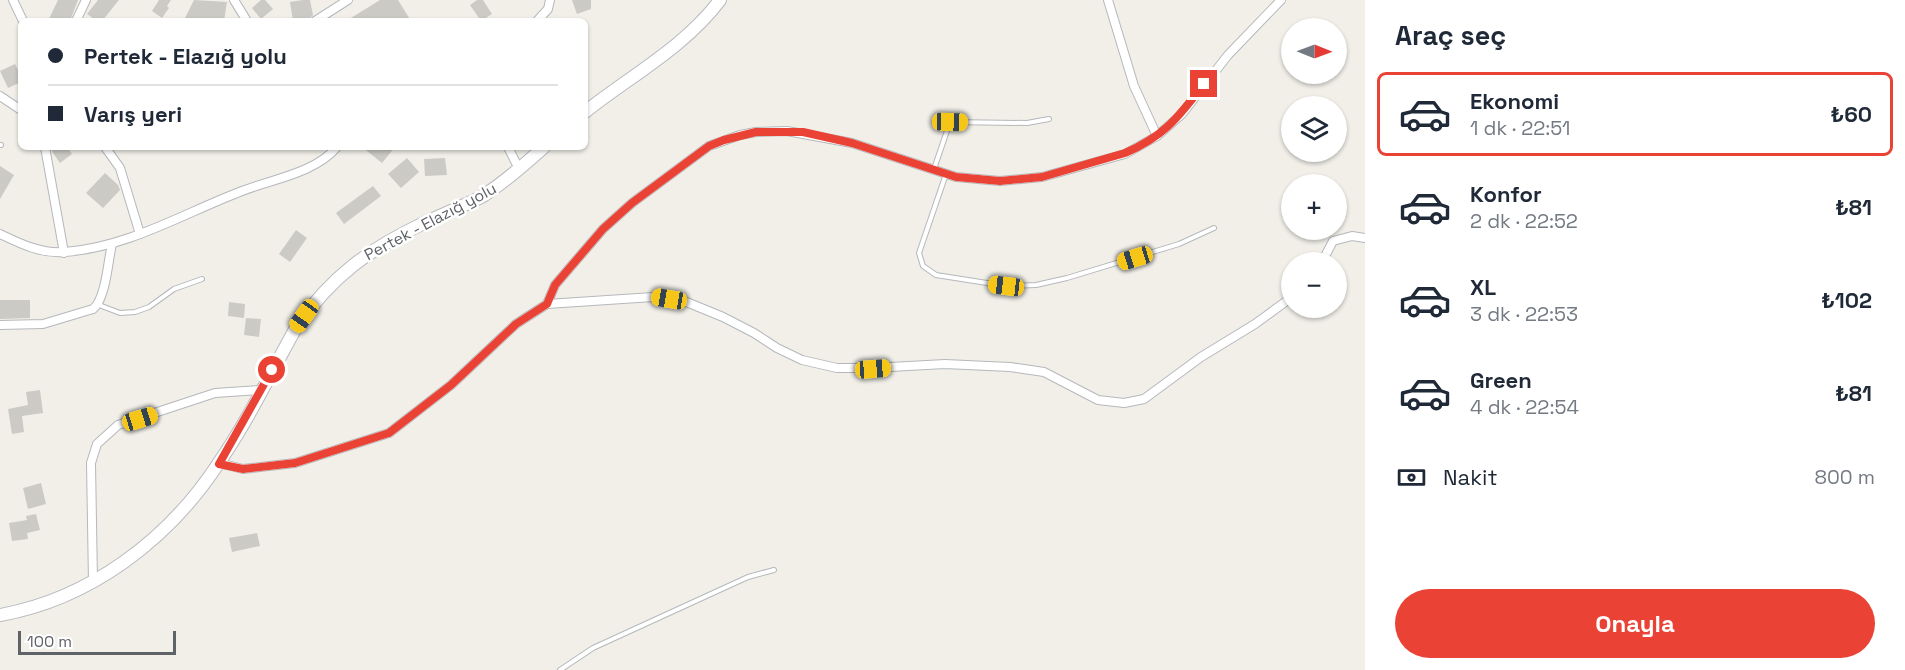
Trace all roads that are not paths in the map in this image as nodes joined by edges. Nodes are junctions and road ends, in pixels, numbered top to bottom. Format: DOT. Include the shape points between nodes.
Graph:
graph roads {
  1 [pos="13,0"];
  2 [pos="86,0"];
  3 [pos="234,0"];
  4 [pos="348,0"];
  5 [pos="550,0"];
  6 [pos="720,0"];
  7 [pos="1108,0"];
  8 [pos="1281,0"];
  9 [pos="22,18"];
  10 [pos="77,18"];
  11 [pos="245,18"];
  12 [pos="320,18"];
  13 [pos="540,18"];
  14 [pos="0,96"];
  15 [pos="18,108"];
  16 [pos="588,110"];
  17 [pos="1049,119"];
  18 [pos="1157,136"];
  19 [pos="46,150"];
  20 [pos="107,150"];
  21 [pos="333,150"];
  22 [pos="510,150"];
  23 [pos="541,150"];
  24 [pos="519,169"];
  25 [pos="934,169"];
  26 [pos="946,174"];
  27 [pos="1214,228"];
  28 [pos="0,234"];
  29 [pos="140,234"];
  30 [pos="1365,238"];
  31 [pos="111,244"];
  32 [pos="1327,252"];
  33 [pos="64,253"];
  34 [pos="202,279"];
  35 [pos="547,304"];
  36 [pos="98,305"];
  37 [pos="1281,305"];
  38 [pos="0,325"];
  39 [pos="261,390"];
  40 [pos="219,464"];
  41 [pos="774,570"];
  42 [pos="93,582"];
  43 [pos="0,615"];
  44 [pos="560,670"];
  1 -- 9 [label="street"];
  2 -- 10 [label="street"];
  3 -- 11 [label="street"];
  4 -- 12 [label="street"];
  5 -- 13 [label="street"];
  6 -- 16 [label="main road" via="693,31"];
  7 -- 18 [label="street" via="1134,86"];
  8 -- 18 [label="street" via="1228,55 1182,114"];
  14 -- 15 [label="street"];
  17 -- 25 [label="lane" via="1027,123 950,122"];
  18 -- 26 [label="street" via="1125,153 1042,177 985,180"];
  19 -- 33 [label="street"];
  20 -- 29 [label="street" via="120,168"];
  21 -- 29 [label="street" via="298,172"];
  22 -- 24 [label="street"];
  23 -- 24 [label="main road, Pertek - Elazığ yolu"];
  24 -- 39 [label="main road, Pertek - Elazığ yolu" via="482,196 395,237 350,266 311,306"];
  25 -- 26 [label="street"];
  25 -- 35 [label="street" via="803,132 764,131 724,140 709,146 603,229 555,285"];
  26 -- 27 [label="lane" via="919,253 923,266 936,274 1006,286 1036,285 1179,244"];
  28 -- 33 [label="street" via="33,249"];
  29 -- 31 [label="street"];
  30 -- 32 [label="street" via="1352,236 1333,241"];
  31 -- 33 [label="street"];
  31 -- 36 [label="street"];
  34 -- 36 [label="lane" via="174,289 135,312 120,313"];
  35 -- 37 [label="street" via="653,297 684,302 723,317 802,360 837,368 945,364 1010,367 1044,372 1098,400 1124,403 1144,399"];
  35 -- 40 [label="street" via="516,324 451,385 389,433 295,463 243,469"];
  36 -- 38 [label="street" via="43,324"];
  39 -- 40 [label="main road, Pertek - Elazığ yolu"];
  39 -- 42 [label="street" via="215,393 118,425 97,444 91,463"];
  40 -- 42 [label="main road, Pertek - Elazığ yolu" via="191,501 159,533"];
  41 -- 44 [label="lane" via="748,577 608,641"];
  42 -- 43 [label="main road, Pertek - Elazığ yolu" via="59,600"];
}
